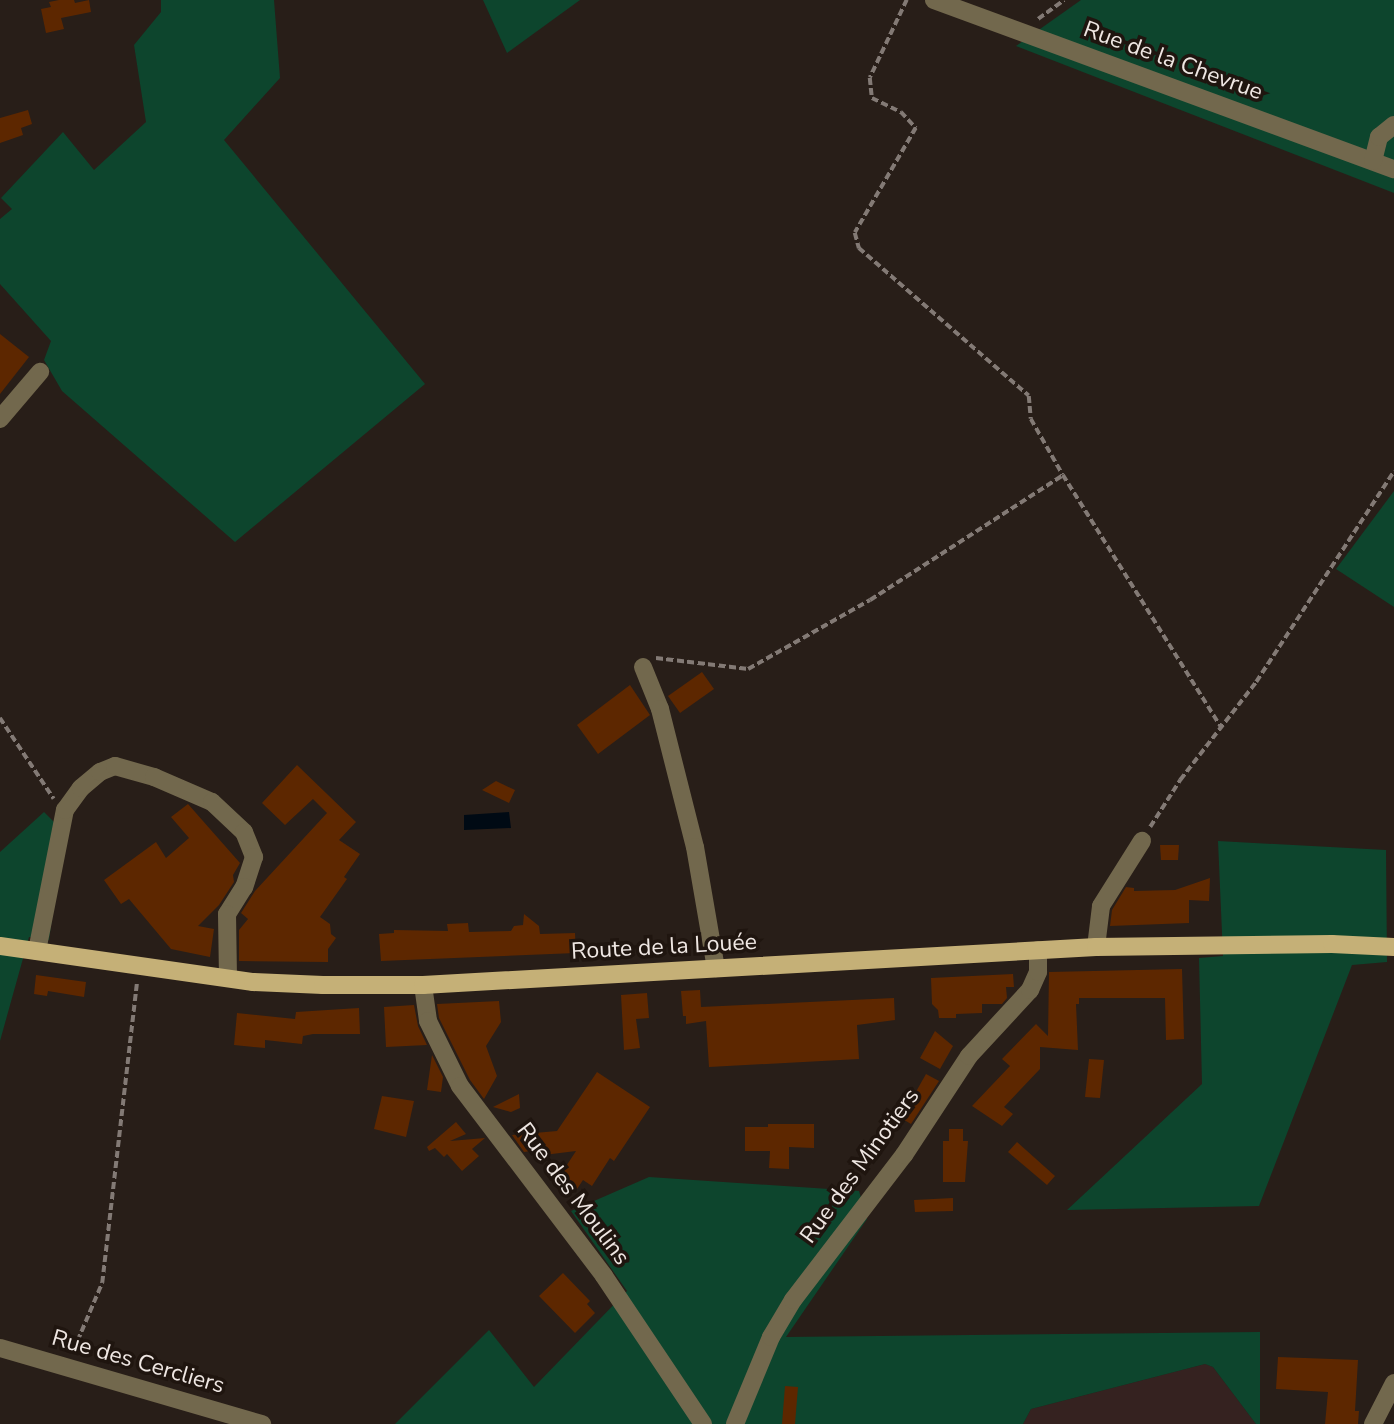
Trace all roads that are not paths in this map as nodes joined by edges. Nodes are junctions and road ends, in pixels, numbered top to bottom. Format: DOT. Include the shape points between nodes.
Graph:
graph roads {
  1 [pos="934,0"];
  2 [pos="1394,125"];
  3 [pos="1373,161"];
  4 [pos="1394,169"];
  5 [pos="40,372"];
  6 [pos="0,419"];
  7 [pos="643,667"];
  8 [pos="1142,841"];
  9 [pos="1394,940"];
  10 [pos="1332,944"];
  11 [pos="0,946"];
  12 [pos="1097,947"];
  13 [pos="1394,947"];
  14 [pos="1038,950"];
  15 [pos="37,951"];
  16 [pos="716,968"];
  17 [pos="228,978"];
  18 [pos="423,985"];
  19 [pos="0,1348"];
  20 [pos="1394,1383"];
  21 [pos="262,1424"];
  22 [pos="703,1424"];
  23 [pos="735,1424"];
  24 [pos="1373,1424"];
  1 -- 3 [label="street, Rue de la Chevrue"];
  2 -- 3 [label="street" via="1379,136"];
  3 -- 4 [label="street, Rue de la Chevrue"];
  5 -- 6 [label="street"];
  7 -- 16 [label="street" via="660,709 692,834"];
  8 -- 12 [label="street" via="1101,906"];
  9 -- 10 [label="main road, Route de la Louée"];
  10 -- 12 [label="main road, Route de la Louée"];
  10 -- 13 [label="main road, Route de la Louée"];
  11 -- 15 [label="main road, Route de la Louée"];
  12 -- 14 [label="main road, Route de la Louée"];
  14 -- 16 [label="main road, Route de la Louée"];
  14 -- 23 [label="street, Rue des Minotiers" via="1038,972 1030,990 969,1056 904,1155 793,1300 771,1337"];
  15 -- 17 [label="main road, Route de la Louée"];
  15 -- 17 [label="street" via="65,810 81,788 115,766 212,802 244,832 254,857 244,887 227,914"];
  16 -- 18 [label="main road, Route de la Louée"];
  17 -- 18 [label="main road, Route de la Louée" via="323,985"];
  18 -- 22 [label="street, Rue des Moulins" via="428,1021 460,1086 604,1276"];
  19 -- 21 [label="street, Rue des Cercliers"];
  20 -- 24 [label="street"];
}
